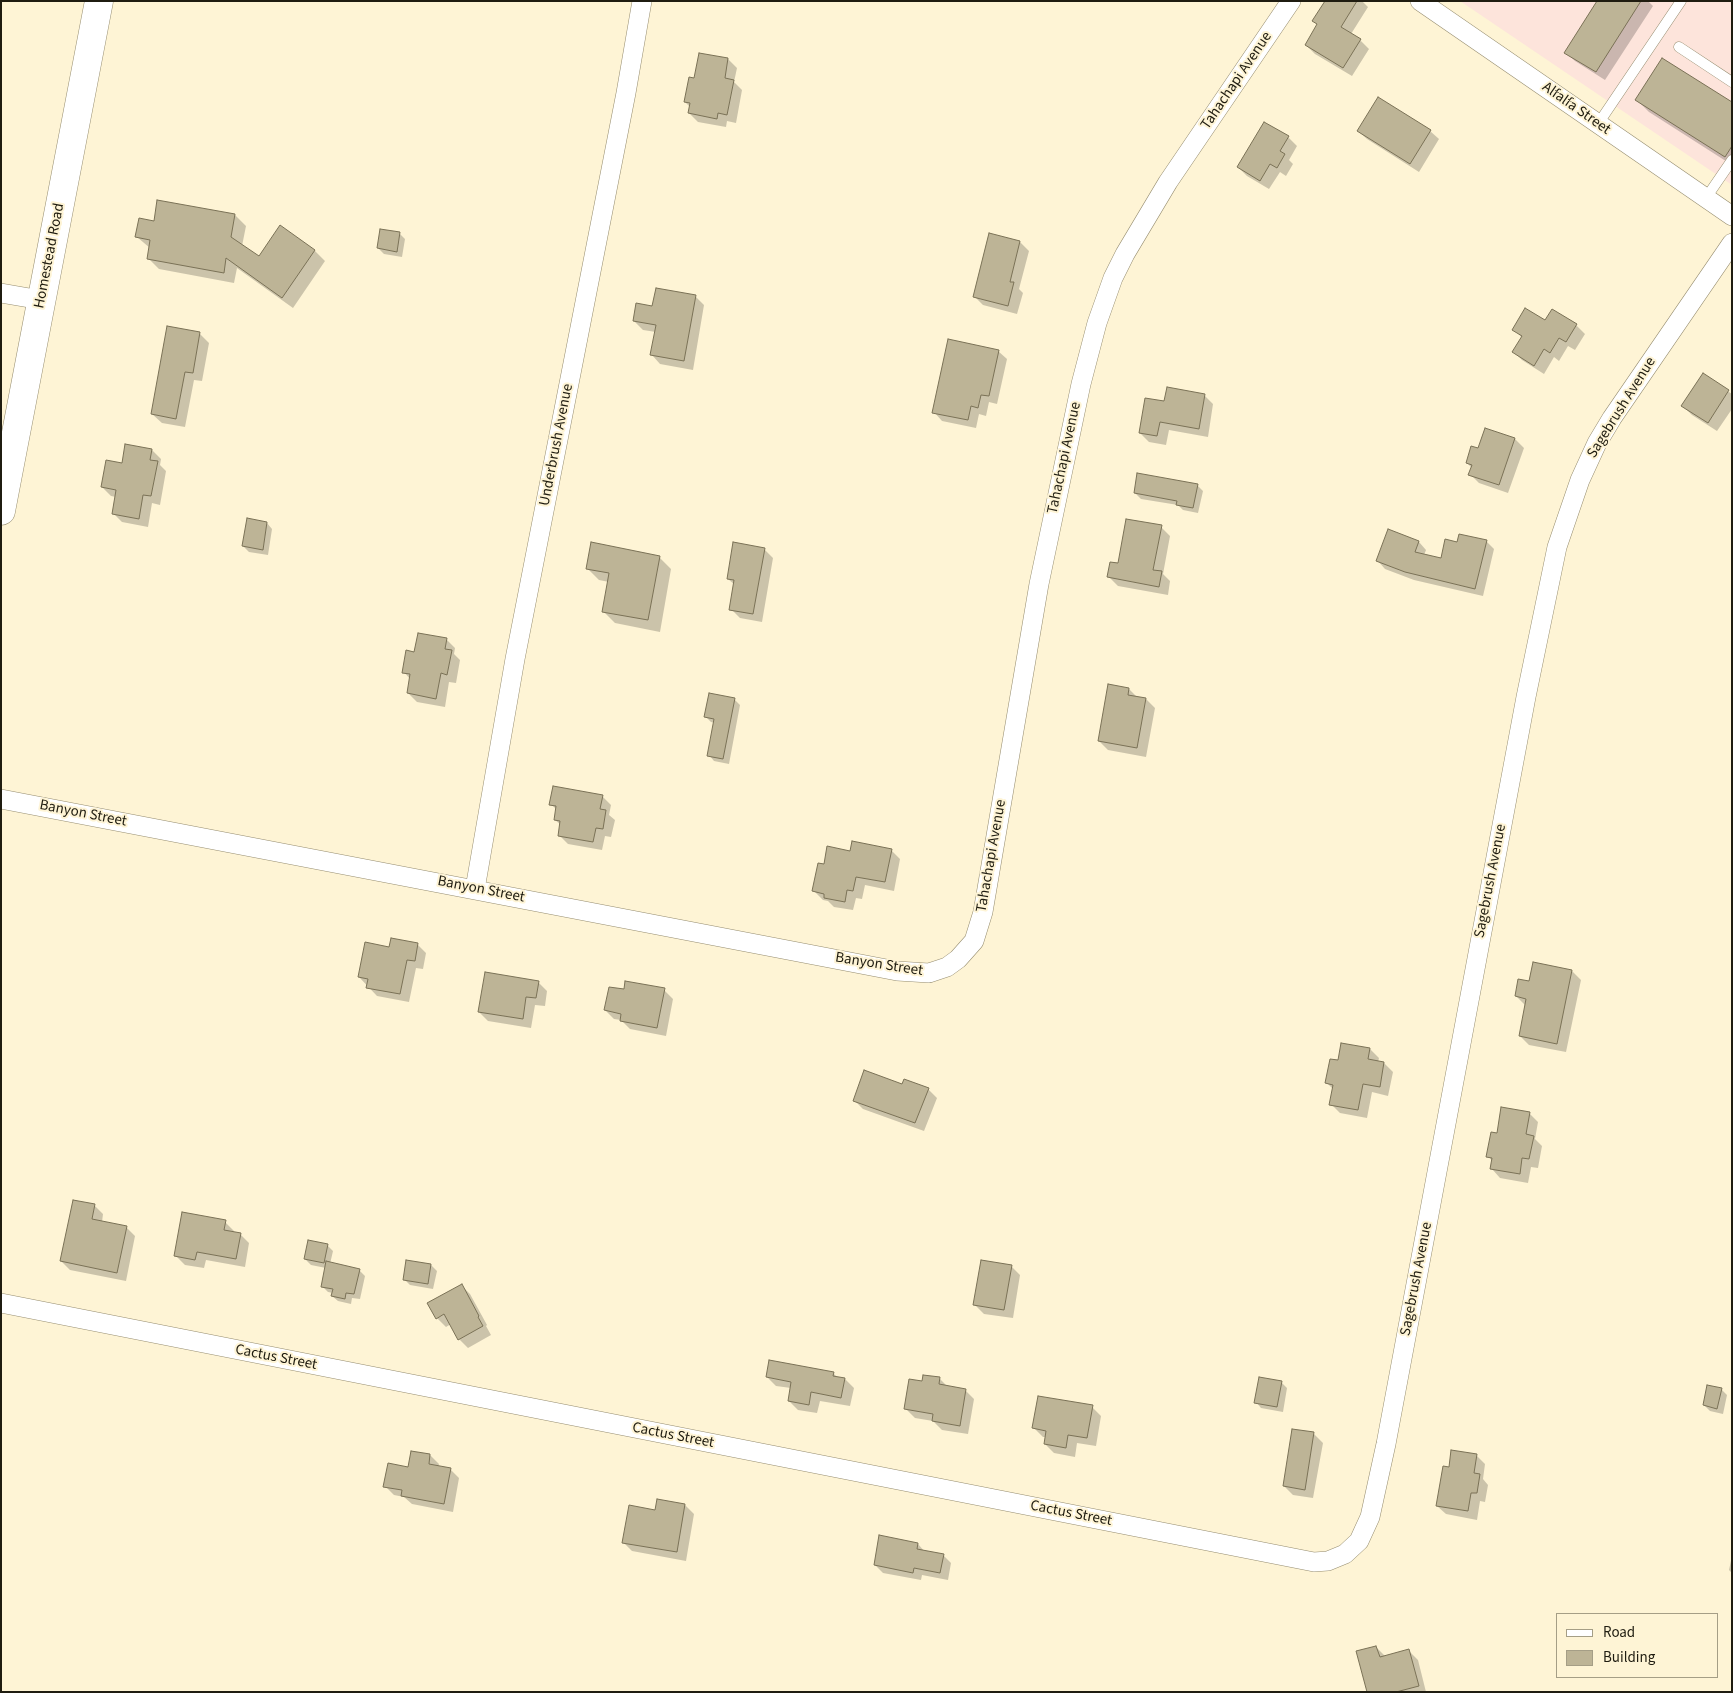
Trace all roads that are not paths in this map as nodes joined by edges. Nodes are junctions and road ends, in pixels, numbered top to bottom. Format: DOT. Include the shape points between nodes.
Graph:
graph roads {
  1 [pos="99,1"];
  2 [pos="642,1"];
  3 [pos="1292,1"];
  4 [pos="1420,1"];
  5 [pos="1681,1"];
  6 [pos="1679,47"];
  7 [pos="1732,82"];
  8 [pos="1598,124"];
  9 [pos="1732,160"];
  10 [pos="1706,198"];
  11 [pos="1732,216"];
  12 [pos="1732,243"];
  13 [pos="1,292"];
  14 [pos="41,300"];
  15 [pos="1,511"];
  16 [pos="1,799"];
  17 [pos="475,889"];
  18 [pos="958,960"];
  19 [pos="1,1304"];
  20 [pos="1345,1554"];
  1 -- 14 [label="main road, Homestead Road"];
  2 -- 17 [label="street, Underbrush Avenue" via="514,659"];
  3 -- 18 [label="street, Tahachapi Avenue" via="1168,182 1125,254 1097,323 1081,384 1040,584 983,912 974,941"];
  4 -- 8 [label="street, Alfalfa Street"];
  5 -- 8 [label="lane"];
  6 -- 7 [label="lane"];
  8 -- 10 [label="street, Alfalfa Street"];
  9 -- 10 [label="lane"];
  10 -- 11 [label="street, Alfalfa Street"];
  12 -- 20 [label="street, Sagebrush Avenue" via="1597,443 1580,480 1557,548 1382,1462 1370,1518 1358,1541"];
  13 -- 14 [label="street"];
  14 -- 15 [label="main road, Homestead Road"];
  16 -- 17 [label="street, Banyon Street"];
  17 -- 18 [label="street, Banyon Street" via="897,970 929,973"];
  19 -- 20 [label="street, Cactus Street" via="1314,1562 1328,1561"];
}
